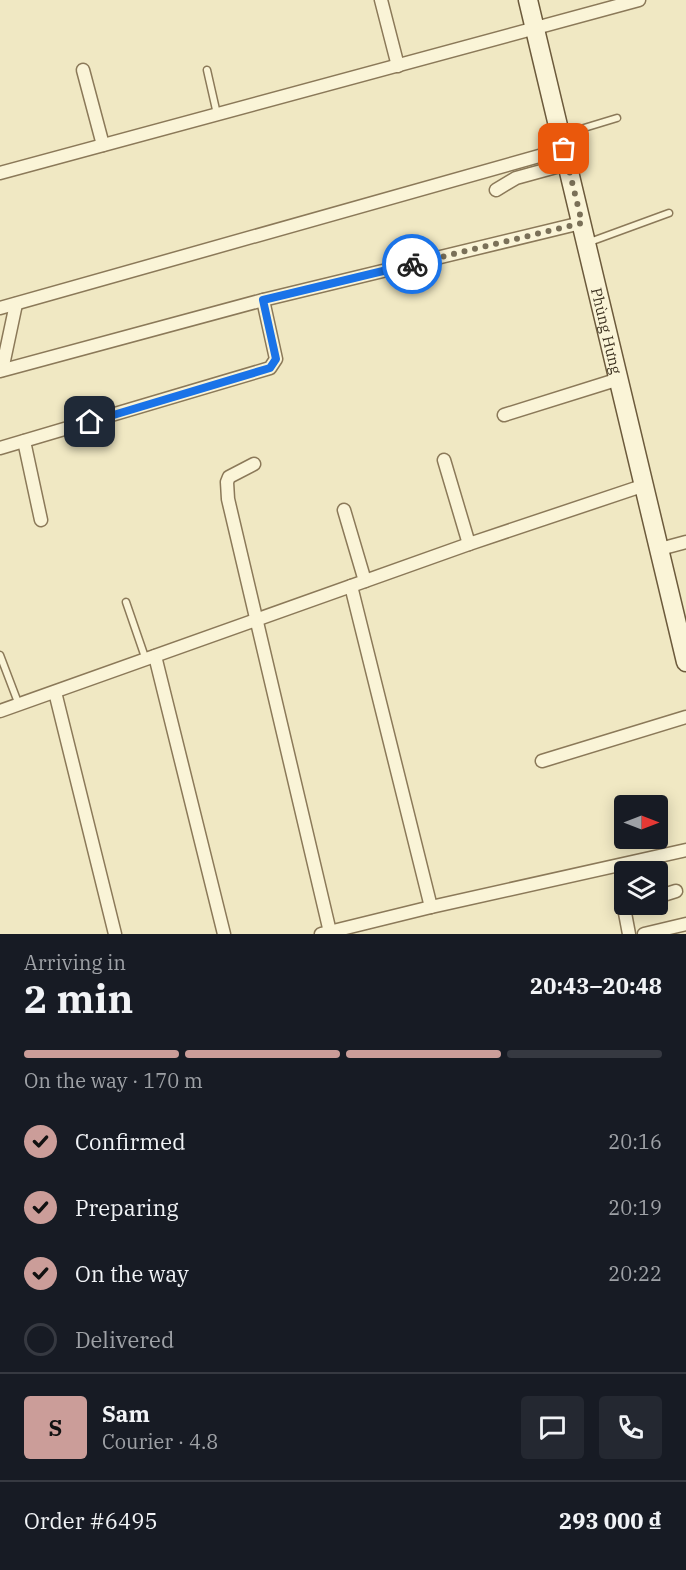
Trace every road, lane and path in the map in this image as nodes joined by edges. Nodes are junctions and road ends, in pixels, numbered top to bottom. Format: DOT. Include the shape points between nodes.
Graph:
graph roads {
  1 [pos="381,0"];
  2 [pos="528,0"];
  3 [pos="639,0"];
  4 [pos="535,29"];
  5 [pos="398,66"];
  6 [pos="83,70"];
  7 [pos="207,70"];
  8 [pos="217,114"];
  9 [pos="617,118"];
  10 [pos="103,145"];
  11 [pos="564,149"];
  12 [pos="0,172"];
  13 [pos="496,190"];
  14 [pos="669,213"];
  15 [pos="582,223"];
  16 [pos="586,243"];
  17 [pos="263,300"];
  18 [pos="16,304"];
  19 [pos="0,308"];
  20 [pos="1,370"];
  21 [pos="619,379"];
  22 [pos="504,415"];
  23 [pos="24,441"];
  24 [pos="0,448"];
  25 [pos="444,460"];
  26 [pos="254,464"];
  27 [pos="645,486"];
  28 [pos="345,510"];
  29 [pos="41,520"];
  30 [pos="686,542"];
  31 [pos="469,544"];
  32 [pos="660,549"];
  33 [pos="365,581"];
  34 [pos="351,586"];
  35 [pos="126,602"];
  36 [pos="256,620"];
  37 [pos="683,633"];
  38 [pos="0,655"];
  39 [pos="151,658"];
  40 [pos="686,662"];
  41 [pos="55,692"];
  42 [pos="19,705"];
  43 [pos="0,711"];
  44 [pos="686,717"];
  45 [pos="542,761"];
  46 [pos="686,850"];
  47 [pos="676,891"];
  48 [pos="668,894"];
  49 [pos="431,907"];
  50 [pos="625,915"];
  51 [pos="686,924"];
  52 [pos="325,933"];
  53 [pos="115,934"];
  54 [pos="224,934"];
  55 [pos="630,934"];
  56 [pos="644,934"];
  1 -- 5 [label="street"];
  2 -- 4 [label="main road, Phùng Hưng"];
  3 -- 4 [label="street"];
  4 -- 5 [label="street"];
  4 -- 11 [label="main road, Phùng Hưng"];
  5 -- 8 [label="street"];
  6 -- 10 [label="street"];
  7 -- 8 [label="lane"];
  8 -- 10 [label="street"];
  9 -- 11 [label="lane"];
  10 -- 12 [label="street"];
  11 -- 13 [label="street"];
  11 -- 15 [label="main road, Phùng Hưng"];
  11 -- 18 [label="street"];
  14 -- 16 [label="lane"];
  15 -- 16 [label="main road, Phùng Hưng"];
  15 -- 17 [label="street"];
  16 -- 21 [label="main road, Phùng Hưng"];
  17 -- 20 [label="street"];
  17 -- 23 [label="street" via="276,359 270,368"];
  18 -- 19 [label="street"];
  18 -- 20 [label="street"];
  21 -- 22 [label="street"];
  21 -- 27 [label="main road, Phùng Hưng"];
  23 -- 24 [label="street"];
  23 -- 29 [label="street"];
  25 -- 31 [label="street"];
  26 -- 36 [label="street" via="230,476 227,482"];
  27 -- 31 [label="street"];
  27 -- 32 [label="main road, Phùng Hưng"];
  28 -- 33 [label="street"];
  30 -- 32 [label="street"];
  31 -- 33 [label="street"];
  32 -- 37 [label="main road, Phùng Hưng"];
  33 -- 34 [label="street"];
  34 -- 36 [label="street"];
  34 -- 49 [label="street"];
  35 -- 39 [label="lane"];
  36 -- 39 [label="street"];
  36 -- 52 [label="street"];
  37 -- 40 [label="main road, Phùng Hưng"];
  38 -- 42 [label="lane"];
  39 -- 41 [label="street"];
  39 -- 54 [label="street"];
  41 -- 42 [label="street"];
  41 -- 53 [label="street"];
  42 -- 43 [label="street"];
  44 -- 45 [label="street"];
  46 -- 49 [label="street"];
  47 -- 48 [label="street"];
  49 -- 52 [label="street"];
  50 -- 55 [label="street"];
  51 -- 56 [label="street"];
}
